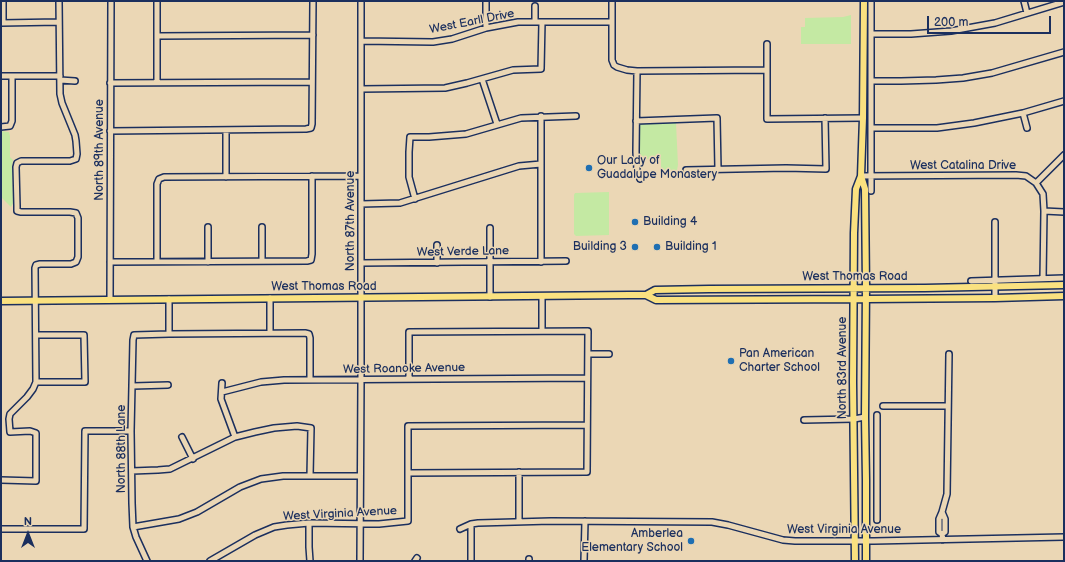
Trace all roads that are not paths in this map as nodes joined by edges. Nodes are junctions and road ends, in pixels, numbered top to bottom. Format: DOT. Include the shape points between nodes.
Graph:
graph roads {
  1 [pos="3,1"];
  2 [pos="59,1"];
  3 [pos="110,1"];
  4 [pos="157,1"];
  5 [pos="313,1"];
  6 [pos="361,1"];
  7 [pos="486,1"];
  8 [pos="612,1"];
  9 [pos="864,1"];
  10 [pos="872,1"];
  11 [pos="1024,1"];
  12 [pos="1064,2"];
  13 [pos="535,6"];
  14 [pos="1027,13"];
  15 [pos="59,22"];
  16 [pos="535,22"];
  17 [pos="542,22"];
  18 [pos="611,22"];
  19 [pos="2,23"];
  20 [pos="486,28"];
  21 [pos="872,34"];
  22 [pos="313,35"];
  23 [pos="158,36"];
  24 [pos="361,41"];
  25 [pos="767,44"];
  26 [pos="1064,52"];
  27 [pos="637,70"];
  28 [pos="767,70"];
  29 [pos="1,76"];
  30 [pos="12,76"];
  31 [pos="60,78"];
  32 [pos="482,78"];
  33 [pos="75,81"];
  34 [pos="872,81"];
  35 [pos="110,82"];
  36 [pos="157,82"];
  37 [pos="312,82"];
  38 [pos="361,89"];
  39 [pos="1064,101"];
  40 [pos="1023,113"];
  41 [pos="541,116"];
  42 [pos="576,116"];
  43 [pos="825,118"];
  44 [pos="863,118"];
  45 [pos="636,121"];
  46 [pos="497,124"];
  47 [pos="1,127"];
  48 [pos="872,128"];
  49 [pos="1027,128"];
  50 [pos="226,130"];
  51 [pos="110,131"];
  52 [pos="1064,155"];
  53 [pos="541,164"];
  54 [pos="718,169"];
  55 [pos="686,170"];
  56 [pos="312,176"];
  57 [pos="361,176"];
  58 [pos="861,176"];
  59 [pos="872,176"];
  60 [pos="226,177"];
  61 [pos="640,179"];
  62 [pos="1036,183"];
  63 [pos="872,192"];
  64 [pos="415,199"];
  65 [pos="361,204"];
  66 [pos="1044,211"];
  67 [pos="1064,212"];
  68 [pos="995,222"];
  69 [pos="208,227"];
  70 [pos="262,227"];
  71 [pos="490,228"];
  72 [pos="437,245"];
  73 [pos="262,261"];
  74 [pos="110,262"];
  75 [pos="157,262"];
  76 [pos="208,262"];
  77 [pos="490,262"];
  78 [pos="541,262"];
  79 [pos="566,262"];
  80 [pos="361,263"];
  81 [pos="437,263"];
  82 [pos="1064,278"];
  83 [pos="1043,279"];
  84 [pos="971,281"];
  85 [pos="995,283"];
  86 [pos="1064,285"];
  87 [pos="854,288"];
  88 [pos="866,288"];
  89 [pos="746,289"];
  90 [pos="646,295"];
  91 [pos="542,296"];
  92 [pos="1064,296"];
  93 [pos="490,297"];
  94 [pos="270,298"];
  95 [pos="361,298"];
  96 [pos="995,298"];
  97 [pos="110,299"];
  98 [pos="169,299"];
  99 [pos="746,299"];
  100 [pos="854,299"];
  101 [pos="866,299"];
  102 [pos="1,300"];
  103 [pos="35,300"];
  104 [pos="542,331"];
  105 [pos="270,333"];
  106 [pos="169,334"];
  107 [pos="36,335"];
  108 [pos="588,354"];
  109 [pos="609,354"];
  110 [pos="949,354"];
  111 [pos="587,378"];
  112 [pos="310,379"];
  113 [pos="409,379"];
  114 [pos="361,380"];
  115 [pos="36,382"];
  116 [pos="222,383"];
  117 [pos="168,385"];
  118 [pos="133,386"];
  119 [pos="222,392"];
  120 [pos="883,406"];
  121 [pos="948,406"];
  122 [pos="877,415"];
  123 [pos="865,417"];
  124 [pos="854,419"];
  125 [pos="804,420"];
  126 [pos="587,425"];
  127 [pos="131,431"];
  128 [pos="182,437"];
  129 [pos="235,437"];
  130 [pos="193,459"];
  131 [pos="132,471"];
  132 [pos="519,472"];
  133 [pos="408,473"];
  134 [pos="310,476"];
  135 [pos="360,476"];
  136 [pos="1,480"];
  137 [pos="877,520"];
  138 [pos="519,522"];
  139 [pos="585,522"];
  140 [pos="309,523"];
  141 [pos="360,524"];
  142 [pos="471,524"];
  143 [pos="133,527"];
  144 [pos="1,529"];
  145 [pos="460,529"];
  146 [pos="942,537"];
  147 [pos="1064,537"];
  148 [pos="855,542"];
  149 [pos="866,542"];
  150 [pos="147,561"];
  151 [pos="210,561"];
  152 [pos="310,561"];
  153 [pos="360,561"];
  154 [pos="471,561"];
  155 [pos="584,561"];
  156 [pos="855,561"];
  157 [pos="866,561"];
  1 -- 19 [label="street"];
  2 -- 15 [label="street"];
  3 -- 35 [label="street, North 89th Avenue"];
  4 -- 23 [label="street"];
  5 -- 22 [label="street"];
  6 -- 24 [label="street, North 87th Avenue"];
  7 -- 20 [label="street"];
  8 -- 18 [label="street"];
  9 -- 44 [label="main road, North 83rd Avenue"];
  10 -- 21 [label="street"];
  11 -- 14 [label="street"];
  12 -- 14 [label="street"];
  13 -- 16 [label="street"];
  14 -- 21 [label="street" via="995,23 951,31"];
  15 -- 19 [label="street"];
  15 -- 31 [label="street"];
  16 -- 17 [label="street, West Earll Drive"];
  16 -- 20 [label="street, West Earll Drive"];
  17 -- 18 [label="street, West Earll Drive"];
  17 -- 32 [label="street" via="541,69 513,70"];
  18 -- 27 [label="street" via="614,65 627,70"];
  20 -- 24 [label="street, West Earll Drive" via="433,42"];
  21 -- 34 [label="street"];
  22 -- 23 [label="street"];
  22 -- 37 [label="street"];
  23 -- 36 [label="street"];
  24 -- 38 [label="street, North 87th Avenue"];
  25 -- 28 [label="street"];
  26 -- 34 [label="street" via="992,73 963,78"];
  27 -- 28 [label="street"];
  27 -- 45 [label="street"];
  28 -- 43 [label="street" via="767,119"];
  29 -- 30 [label="street"];
  30 -- 31 [label="street"];
  30 -- 47 [label="street" via="12,121 10,126"];
  31 -- 33 [label="street"];
  31 -- 103 [label="street" via="60,99 73,129 76,160 17,163 18,211 76,213 78,257 76,262 71,264 36,265"];
  32 -- 38 [label="street" via="444,88"];
  32 -- 46 [label="street"];
  34 -- 48 [label="street"];
  35 -- 36 [label="street"];
  35 -- 51 [label="street, North 89th Avenue"];
  36 -- 37 [label="street"];
  37 -- 50 [label="street" via="311,128"];
  38 -- 57 [label="street, North 87th Avenue"];
  39 -- 40 [label="street"];
  40 -- 48 [label="street" via="974,124 937,128"];
  40 -- 49 [label="street"];
  41 -- 42 [label="street"];
  41 -- 46 [label="street"];
  41 -- 53 [label="street"];
  43 -- 44 [label="street"];
  43 -- 54 [label="street" via="826,169"];
  44 -- 58 [label="main road, North 83rd Avenue"];
  45 -- 54 [label="street" via="717,118"];
  45 -- 61 [label="street" via="637,170"];
  46 -- 64 [label="street" via="466,134 410,137 409,178"];
  48 -- 59 [label="street"];
  50 -- 51 [label="street"];
  50 -- 60 [label="street"];
  51 -- 74 [label="street, North 89th Avenue"];
  52 -- 62 [label="street"];
  53 -- 64 [label="street" via="519,166"];
  53 -- 78 [label="street"];
  54 -- 55 [label="street"];
  56 -- 57 [label="street"];
  56 -- 60 [label="street"];
  56 -- 73 [label="street" via="311,260"];
  57 -- 65 [label="street, North 87th Avenue"];
  58 -- 59 [label="street, West Catalina Drive"];
  58 -- 87 [label="main road, North 83rd Avenue" via="856,189"];
  58 -- 88 [label="main road, North 83rd Avenue" via="865,189"];
  59 -- 62 [label="street, West Catalina Drive" via="1016,175 1026,176"];
  59 -- 63 [label="street"];
  60 -- 75 [label="street" via="159,179"];
  62 -- 66 [label="street" via="1043,194"];
  64 -- 65 [label="street" via="394,204"];
  65 -- 80 [label="street, North 87th Avenue"];
  66 -- 67 [label="street"];
  66 -- 83 [label="street"];
  68 -- 85 [label="street"];
  69 -- 76 [label="street"];
  70 -- 73 [label="street"];
  71 -- 77 [label="street"];
  72 -- 81 [label="street"];
  73 -- 76 [label="street"];
  74 -- 75 [label="street"];
  74 -- 97 [label="street, North 89th Avenue"];
  75 -- 76 [label="street"];
  77 -- 78 [label="street, West Verde Lane"];
  77 -- 81 [label="street, West Verde Lane"];
  77 -- 93 [label="street"];
  78 -- 79 [label="street, West Verde Lane"];
  80 -- 81 [label="street, West Verde Lane"];
  80 -- 95 [label="street, North 87th Avenue"];
  82 -- 83 [label="street, West Thomas Road"];
  83 -- 85 [label="street, West Thomas Road"];
  84 -- 85 [label="street, West Thomas Road"];
  85 -- 86 [label="main road, West Thomas Road"];
  85 -- 88 [label="main road, West Thomas Road"];
  85 -- 96 [label="street"];
  87 -- 88 [label="main road, West Thomas Road"];
  87 -- 89 [label="main road, West Thomas Road"];
  87 -- 100 [label="main road, North 83rd Avenue"];
  88 -- 101 [label="main road, North 83rd Avenue"];
  89 -- 90 [label="main road, West Thomas Road" via="655,290"];
  89 -- 99 [label="main road"];
  90 -- 91 [label="main road, West Thomas Road"];
  90 -- 99 [label="main road, West Thomas Road" via="656,300"];
  91 -- 93 [label="main road, West Thomas Road"];
  91 -- 104 [label="street"];
  92 -- 96 [label="main road, West Thomas Road"];
  93 -- 95 [label="main road, West Thomas Road"];
  94 -- 95 [label="main road, West Thomas Road"];
  94 -- 98 [label="main road, West Thomas Road"];
  94 -- 105 [label="street"];
  95 -- 114 [label="street, North 87th Avenue"];
  96 -- 101 [label="main road, West Thomas Road"];
  97 -- 98 [label="main road, West Thomas Road"];
  97 -- 103 [label="main road, West Thomas Road"];
  98 -- 106 [label="street"];
  99 -- 100 [label="main road, West Thomas Road"];
  100 -- 101 [label="main road, West Thomas Road"];
  100 -- 124 [label="main road, North 83rd Avenue"];
  101 -- 123 [label="main road, North 83rd Avenue"];
  102 -- 103 [label="main road, West Thomas Road"];
  103 -- 107 [label="street"];
  104 -- 108 [label="street" via="588,331"];
  104 -- 113 [label="street" via="409,332"];
  105 -- 106 [label="street"];
  105 -- 112 [label="street" via="309,334"];
  106 -- 118 [label="street, North 88th Lane" via="134,335"];
  107 -- 115 [label="street"];
  107 -- 115 [label="street" via="84,335 85,382"];
  108 -- 109 [label="street"];
  108 -- 111 [label="street"];
  110 -- 121 [label="street"];
  111 -- 113 [label="street, West Roanoke Avenue"];
  111 -- 126 [label="street"];
  112 -- 114 [label="street, West Roanoke Avenue"];
  112 -- 119 [label="street, West Roanoke Avenue" via="261,382"];
  113 -- 114 [label="street, West Roanoke Avenue"];
  114 -- 135 [label="street, North 87th Avenue"];
  115 -- 136 [label="street" via="27,397 10,414 9,420 10,432 36,433 36,481"];
  116 -- 119 [label="street"];
  117 -- 118 [label="street"];
  118 -- 127 [label="street, North 88th Lane"];
  119 -- 129 [label="street" via="221,399"];
  120 -- 121 [label="street"];
  121 -- 146 [label="street" via="947,494 942,512 945,519 945,532"];
  122 -- 137 [label="street"];
  123 -- 124 [label="street"];
  123 -- 149 [label="main road, North 83rd Avenue"];
  124 -- 125 [label="street"];
  124 -- 148 [label="main road, North 83rd Avenue"];
  126 -- 132 [label="street" via="588,472"];
  126 -- 133 [label="street" via="408,426"];
  127 -- 131 [label="street, North 88th Lane"];
  127 -- 144 [label="street" via="85,431 84,529"];
  128 -- 130 [label="street"];
  129 -- 130 [label="street"];
  129 -- 134 [label="street" via="274,428 311,428"];
  130 -- 131 [label="street" via="170,469"];
  131 -- 143 [label="street, North 88th Lane"];
  132 -- 133 [label="street"];
  132 -- 138 [label="street"];
  133 -- 141 [label="street, West Virginia Avenue" via="408,520"];
  134 -- 135 [label="street"];
  134 -- 143 [label="street" via="261,479 179,519"];
  135 -- 141 [label="street, North 87th Avenue"];
  138 -- 139 [label="street, West Virginia Avenue"];
  138 -- 142 [label="street, West Virginia Avenue"];
  139 -- 148 [label="street, West Virginia Avenue" via="712,522 783,540"];
  139 -- 155 [label="street"];
  140 -- 141 [label="street, West Virginia Avenue"];
  140 -- 151 [label="street, West Virginia Avenue" via="274,527 263,531"];
  140 -- 152 [label="street"];
  141 -- 153 [label="street, North 87th Avenue"];
  142 -- 145 [label="street, West Virginia Avenue"];
  142 -- 154 [label="street"];
  143 -- 150 [label="street, North 88th Lane"];
  146 -- 147 [label="street, West Virginia Avenue"];
  146 -- 149 [label="street, West Virginia Avenue"];
  148 -- 149 [label="street, West Virginia Avenue"];
  148 -- 156 [label="main road, North 83rd Avenue"];
  149 -- 157 [label="main road, North 83rd Avenue"];
}
